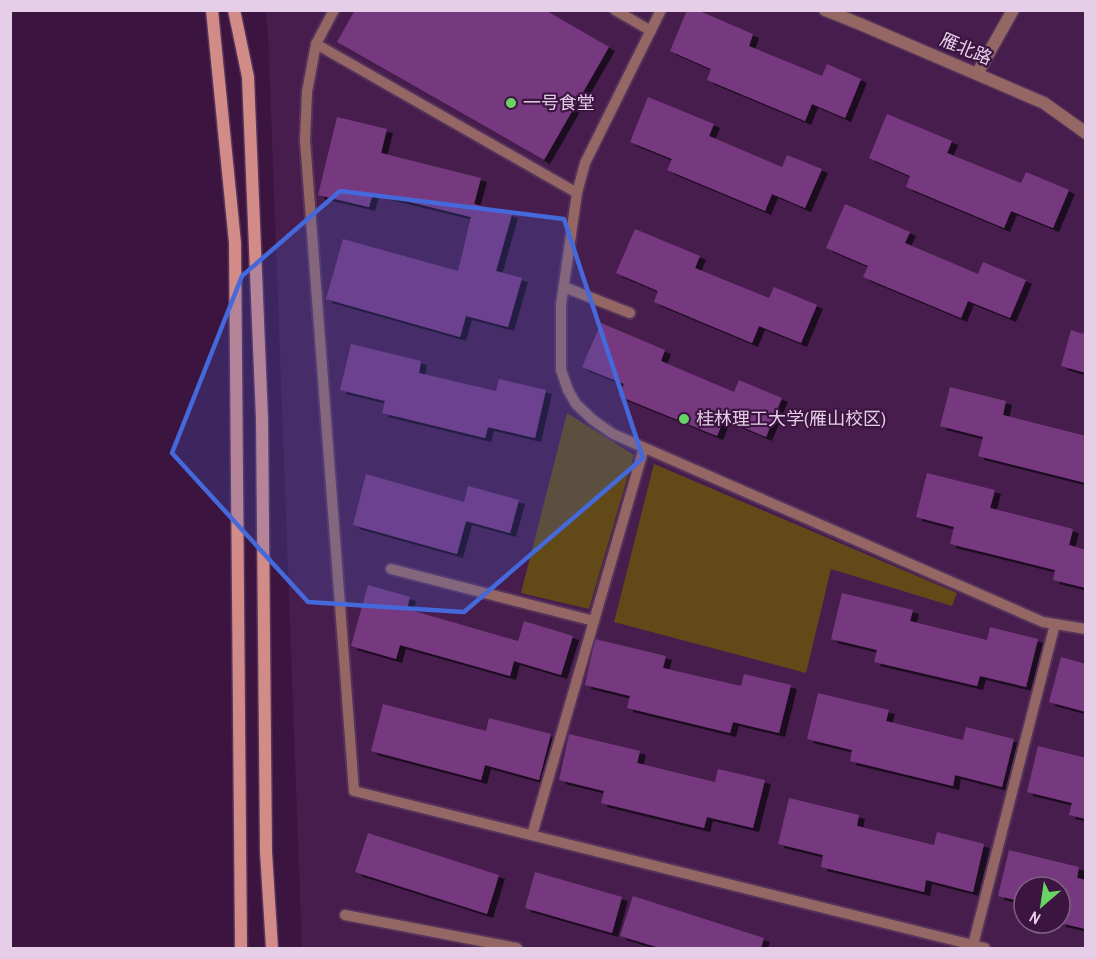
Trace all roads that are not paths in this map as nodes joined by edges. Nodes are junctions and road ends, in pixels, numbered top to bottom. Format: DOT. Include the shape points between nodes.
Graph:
graph roads {
  1 [pos="212,10"];
  2 [pos="234,10"];
  3 [pos="334,10"];
  4 [pos="615,10"];
  5 [pos="661,10"];
  6 [pos="825,10"];
  7 [pos="1013,10"];
  8 [pos="651,31"];
  9 [pos="316,44"];
  10 [pos="977,74"];
  11 [pos="1086,133"];
  12 [pos="577,193"];
  13 [pos="564,287"];
  14 [pos="630,313"];
  15 [pos="644,448"];
  16 [pos="391,569"];
  17 [pos="594,621"];
  18 [pos="1055,624"];
  19 [pos="1086,629"];
  20 [pos="532,835"];
  21 [pos="345,915"];
  22 [pos="973,945"];
  23 [pos="241,948"];
  24 [pos="272,948"];
  25 [pos="517,948"];
  26 [pos="985,948"];
  1 -- 23 [label="main road" via="236,243"];
  2 -- 24 [label="main road" via="248,77 262,419 266,852"];
  3 -- 9 [label="lane"];
  4 -- 8 [label="lane"];
  5 -- 8 [label="lane"];
  6 -- 10 [label="street, 雁北路"];
  7 -- 10 [label="street"];
  8 -- 12 [label="lane" via="585,163"];
  9 -- 12 [label="lane"];
  9 -- 20 [label="lane" via="307,92 305,140 354,791"];
  10 -- 11 [label="street, 雁北路" via="1044,103"];
  12 -- 13 [label="lane"];
  13 -- 14 [label="lane"];
  13 -- 15 [label="lane" via="561,370 568,390 593,420"];
  15 -- 17 [label="lane"];
  15 -- 18 [label="lane"];
  16 -- 17 [label="lane"];
  17 -- 20 [label="lane"];
  18 -- 19 [label="lane"];
  18 -- 22 [label="lane"];
  20 -- 22 [label="lane"];
  21 -- 25 [label="lane"];
  22 -- 26 [label="lane"];
}
